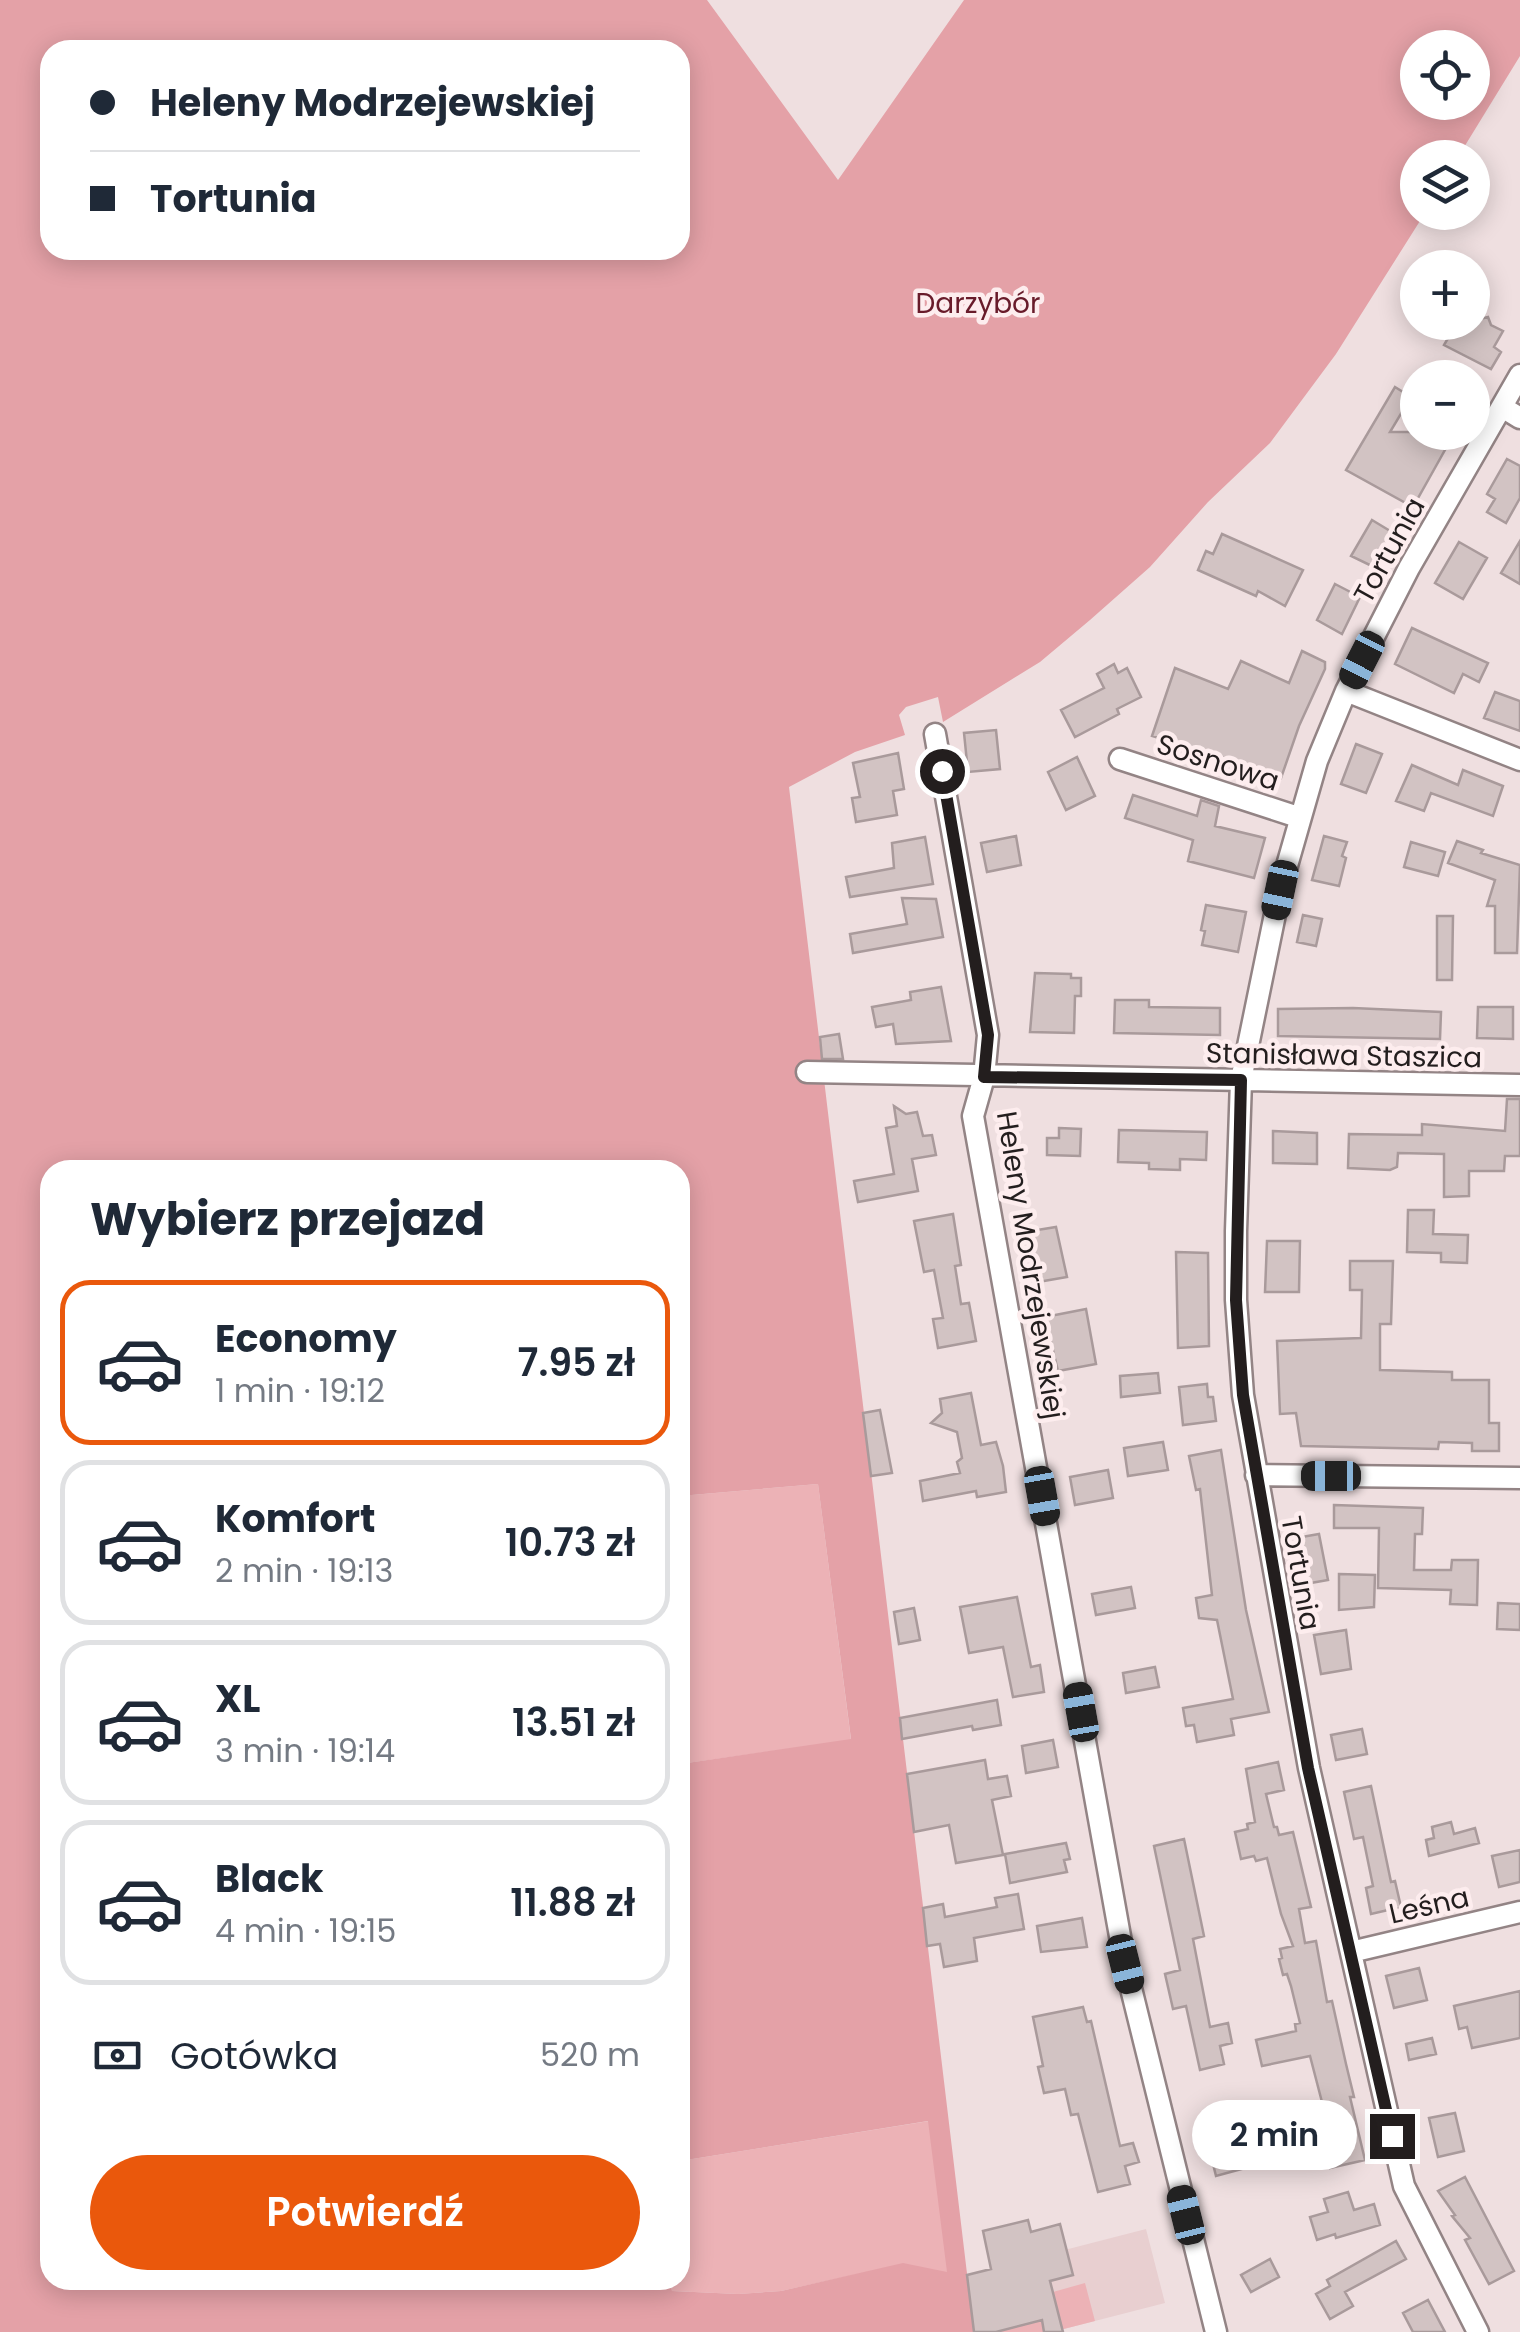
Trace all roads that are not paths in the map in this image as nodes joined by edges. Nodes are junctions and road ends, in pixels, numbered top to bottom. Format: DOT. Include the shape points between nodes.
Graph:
graph roads {
  1 [pos="1520,376"];
  2 [pos="1511,412"];
  3 [pos="1346,692"];
  4 [pos="935,734"];
  5 [pos="1120,760"];
  6 [pos="1520,760"];
  7 [pos="1298,817"];
  8 [pos="807,1072"];
  9 [pos="984,1077"];
  10 [pos="1241,1080"];
  11 [pos="1520,1085"];
  12 [pos="1256,1475"];
  13 [pos="1520,1478"];
  14 [pos="1520,1912"];
  15 [pos="1350,1952"];
  16 [pos="1216,2332"];
  17 [pos="1478,2332"];
  1 -- 2 [label="street, Tortunia"];
  2 -- 3 [label="street, Tortunia" via="1409,568"];
  3 -- 6 [label="street"];
  3 -- 7 [label="street, Tortunia"];
  4 -- 9 [label="street, Heleny Modrzejewskiej" via="988,1035"];
  5 -- 7 [label="street, Sosnowa"];
  7 -- 10 [label="street, Tortunia"];
  8 -- 9 [label="street, Stanisława Staszica"];
  9 -- 10 [label="street, Stanisława Staszica"];
  9 -- 16 [label="street, Heleny Modrzejewskiej" via="974,1116 1125,1964"];
  10 -- 11 [label="street, Stanisława Staszica"];
  10 -- 12 [label="street, Tortunia" via="1236,1300"];
  12 -- 13 [label="street"];
  12 -- 15 [label="street, Tortunia" via="1308,1768"];
  14 -- 15 [label="street, Leśna"];
  15 -- 17 [label="street, Tortunia" via="1404,2186"];
}
